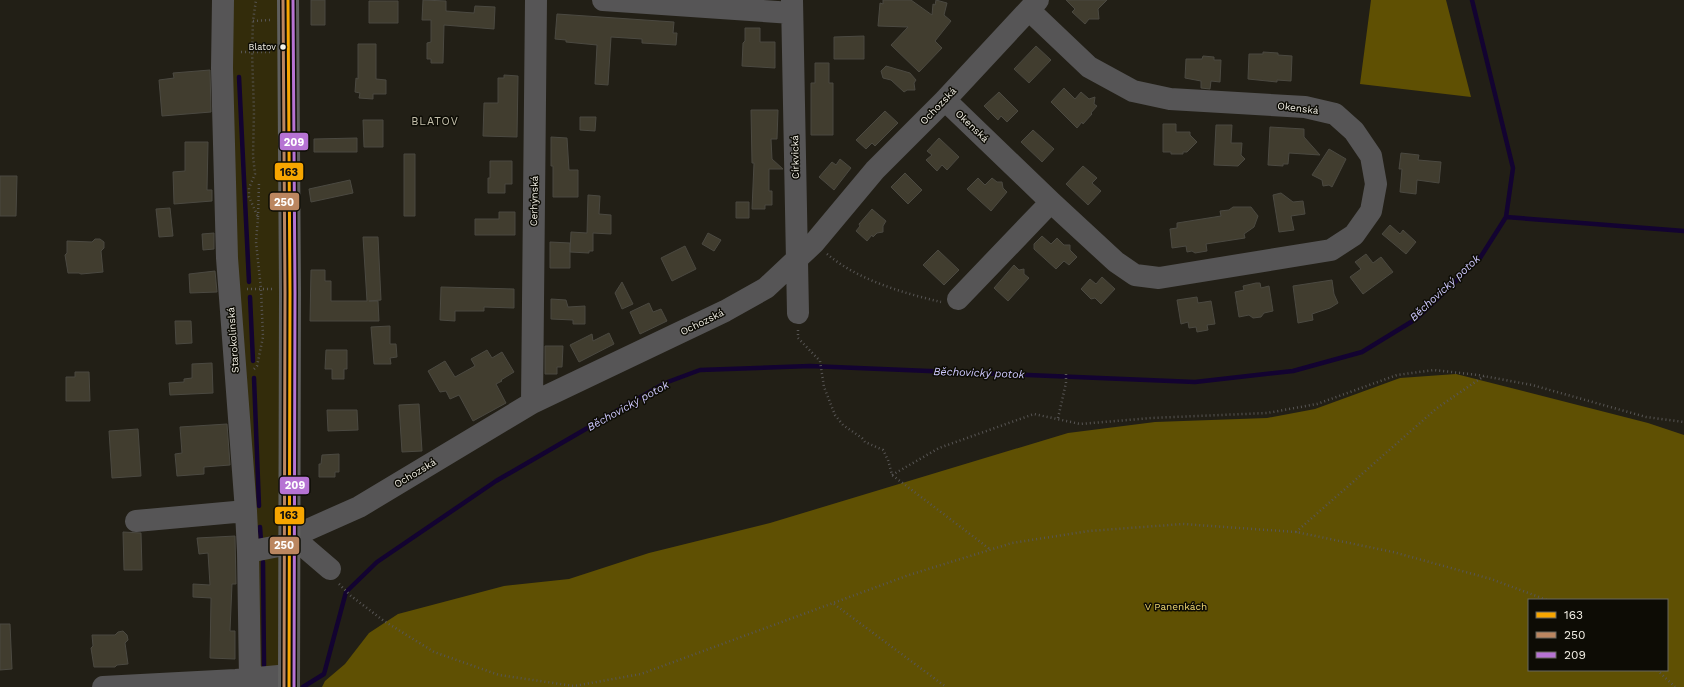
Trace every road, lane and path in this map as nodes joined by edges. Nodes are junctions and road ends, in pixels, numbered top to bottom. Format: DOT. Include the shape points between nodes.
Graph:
graph roads {
  1 [pos="224,0"];
  2 [pos="256,0"];
  3 [pos="288,0"];
  4 [pos="536,0"];
  5 [pos="603,0"];
  6 [pos="1034,5"];
  7 [pos="792,7"];
  8 [pos="273,20"];
  9 [pos="252,21"];
  10 [pos="252,52"];
  11 [pos="274,52"];
  12 [pos="945,100"];
  13 [pos="259,182"];
  14 [pos="1051,202"];
  15 [pos="258,217"];
  16 [pos="814,243"];
  17 [pos="797,259"];
  18 [pos="261,289"];
  19 [pos="270,289"];
  20 [pos="229,294"];
  21 [pos="958,300"];
  22 [pos="798,313"];
  23 [pos="1066,372"];
  24 [pos="1485,376"];
  25 [pos="236,379"];
  26 [pos="532,403"];
  27 [pos="1058,418"];
  28 [pos="1684,422"];
  29 [pos="892,475"];
  30 [pos="246,511"];
  31 [pos="136,521"];
  32 [pos="1296,532"];
  33 [pos="292,542"];
  34 [pos="991,550"];
  35 [pos="248,552"];
  36 [pos="335,577"];
  37 [pos="1544,599"];
  38 [pos="834,604"];
  39 [pos="1658,671"];
  40 [pos="250,679"];
  41 [pos="289,681"];
  42 [pos="103,687"];
  43 [pos="946,687"];
  44 [pos="1675,687"];
  1 -- 20 [label="street, Starokolínská" via="222,76"];
  2 -- 9 [label="path"];
  3 -- 33 [label="main road"];
  4 -- 26 [label="street, Cerhýnská"];
  5 -- 7 [label="street"];
  6 -- 12 [label="street, Ochozská"];
  6 -- 14 [label="street, Okenská" via="1089,67 1133,91 1170,99 1305,107 1335,114 1354,131 1371,156 1376,184 1371,211 1354,235 1331,250 1159,278 1135,275 1116,262"];
  7 -- 17 [label="street, Církvická"];
  8 -- 9 [label="path"];
  9 -- 10 [label="path"];
  10 -- 11 [label="path"];
  10 -- 15 [label="path" via="255,174 249,188 249,197"];
  12 -- 14 [label="street, Okenská"];
  12 -- 16 [label="street, Ochozská" via="875,170"];
  13 -- 15 [label="path"];
  14 -- 21 [label="street"];
  15 -- 18 [label="path" via="256,242"];
  16 -- 17 [label="street, Ochozská"];
  16 -- 21 [label="path" via="849,271 864,277 925,298 944,302"];
  17 -- 22 [label="street, Církvická"];
  17 -- 26 [label="street, Ochozská" via="766,288 725,311"];
  18 -- 19 [label="path"];
  18 -- 20 [label="path" via="248,289"];
  18 -- 25 [label="path" via="262,337 257,366"];
  20 -- 25 [label="street, Starokolínská"];
  22 -- 29 [label="path" via="798,338 820,361 824,387 835,415 843,425 865,442 883,450"];
  23 -- 27 [label="path"];
  24 -- 27 [label="path" via="1434,370 1397,375 1316,404 1266,414 1151,418 1080,424"];
  24 -- 28 [label="path" via="1532,385 1646,417"];
  24 -- 32 [label="path" via="1437,408"];
  25 -- 30 [label="street, Starokolínská"];
  26 -- 33 [label="street, Ochozská" via="359,507 305,531"];
  27 -- 29 [label="path" via="1034,414 939,448"];
  29 -- 34 [label="path"];
  30 -- 31 [label="street"];
  30 -- 35 [label="street, Starokolínská"];
  32 -- 34 [label="path" via="1183,524 1089,531 1012,543"];
  32 -- 37 [label="path" via="1393,552 1491,579"];
  33 -- 35 [label="street"];
  33 -- 36 [label="street"];
  33 -- 41 [label="main road"];
  34 -- 38 [label="path" via="909,575"];
  35 -- 40 [label="street, Starokolínská"];
  36 -- 38 [label="path" via="351,596 384,621 434,652 499,675 574,686 641,674"];
  38 -- 43 [label="path"];
  39 -- 44 [label="path"];
  40 -- 41 [label="street"];
  40 -- 42 [label="street"];
}
